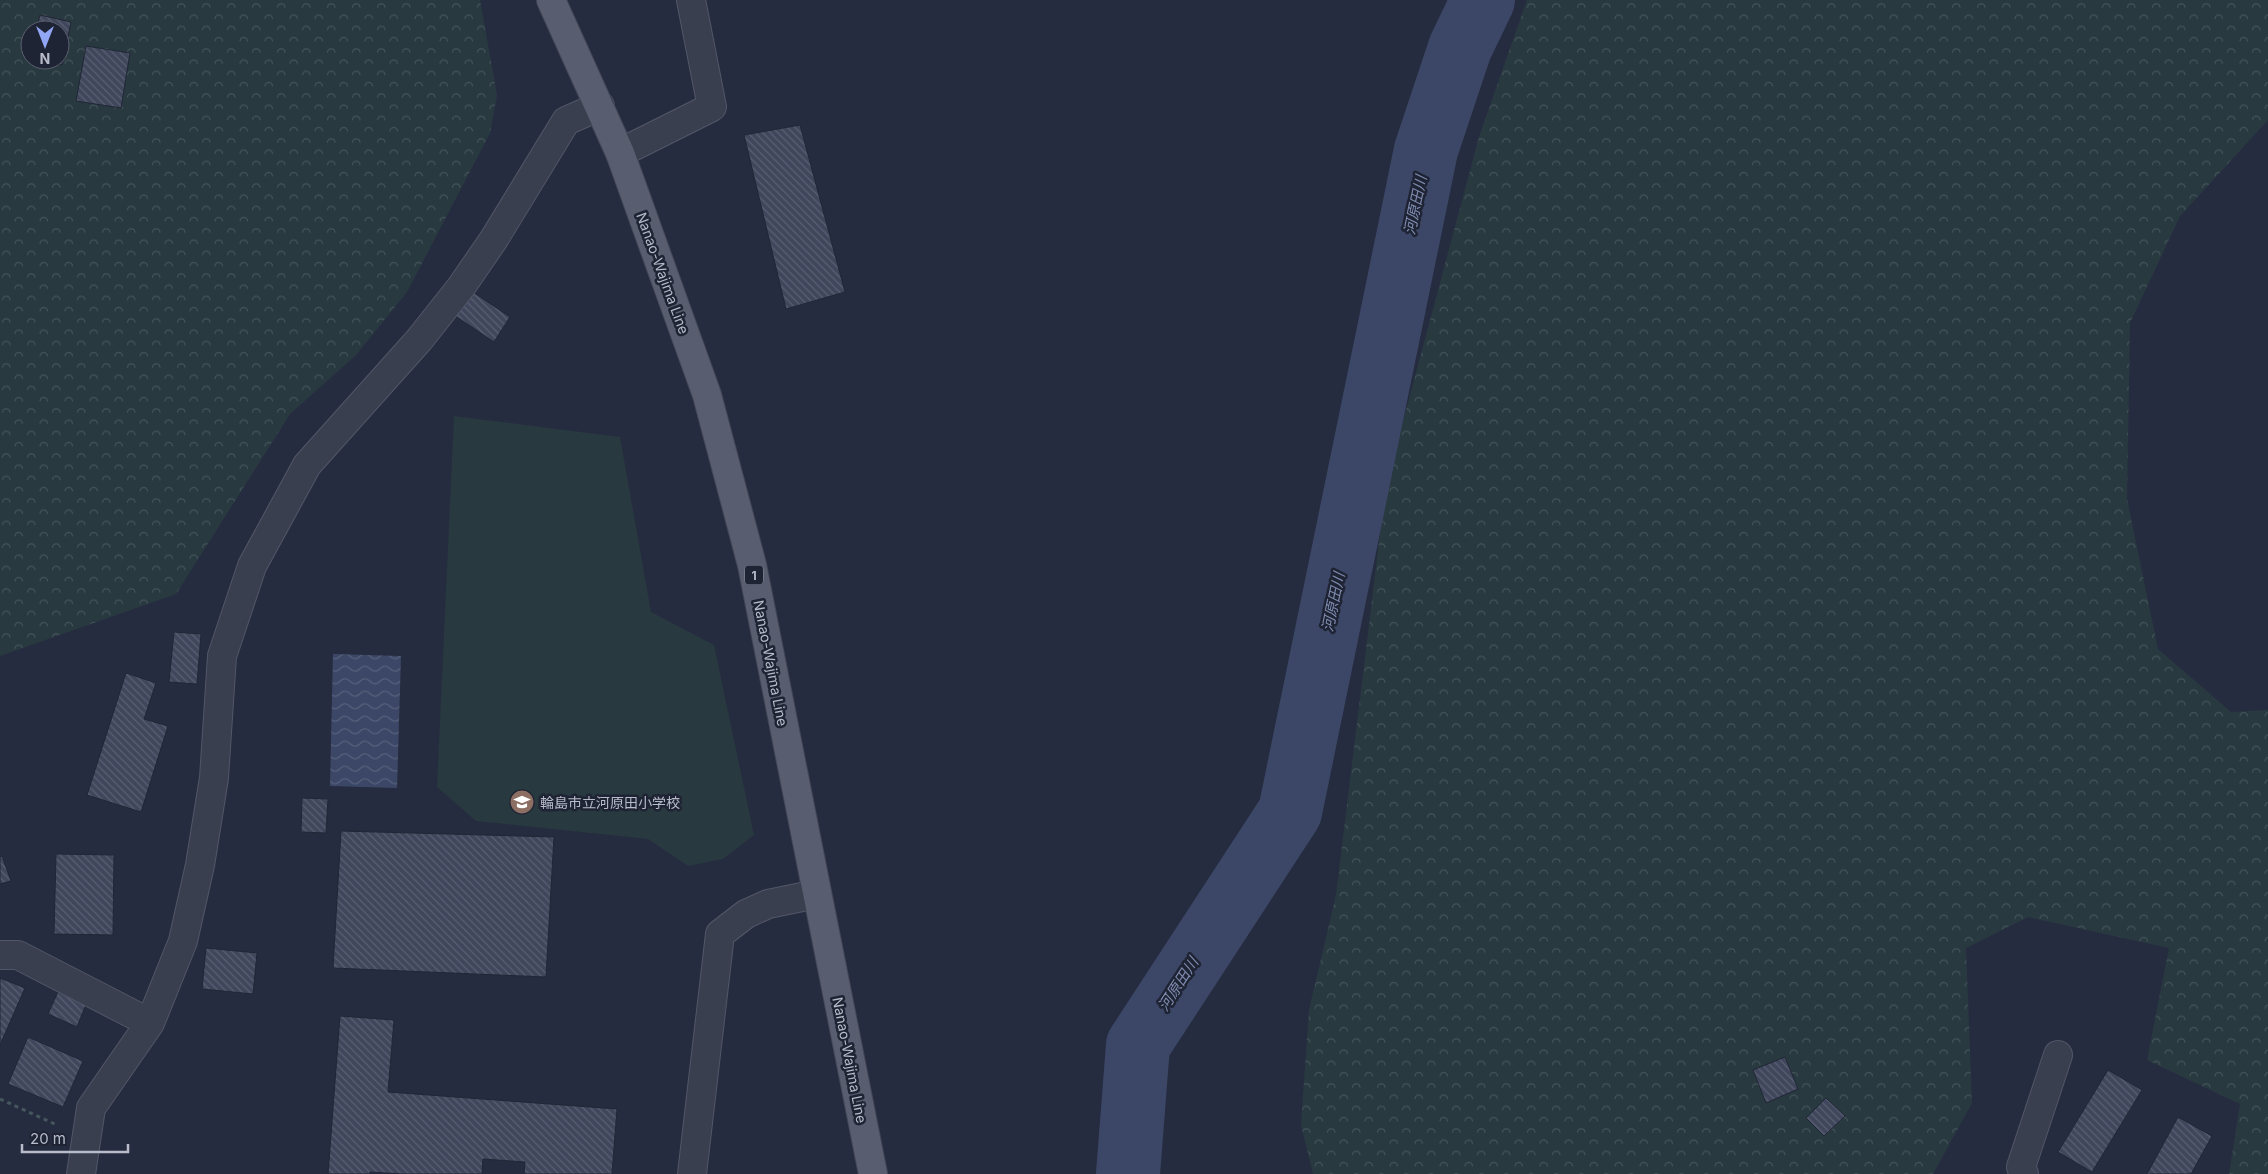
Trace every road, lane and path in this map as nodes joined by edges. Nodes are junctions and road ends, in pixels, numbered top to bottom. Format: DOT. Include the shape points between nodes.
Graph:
graph roads {
  1 [pos="551,0"];
  2 [pos="691,0"];
  3 [pos="600,106"];
  4 [pos="620,152"];
  5 [pos="817,894"];
  6 [pos="0,956"];
  7 [pos="150,1023"];
  8 [pos="2058,1055"];
  9 [pos="0,1099"];
  10 [pos="87,1139"];
  11 [pos="81,1174"];
  12 [pos="692,1174"];
  13 [pos="873,1174"];
  14 [pos="2024,1174"];
  1 -- 3 [label="main road, Nanao-Wajima Line / 1"];
  2 -- 4 [label="street" via="712,107"];
  3 -- 4 [label="main road, Nanao-Wajima Line / 1"];
  3 -- 7 [label="street" via="566,121 461,287 419,340 307,465 252,566 222,656 214,778 200,865 185,932"];
  4 -- 5 [label="main road, Nanao-Wajima Line / 1" via="707,395 752,566"];
  5 -- 12 [label="street" via="768,904 746,914 720,934"];
  5 -- 13 [label="main road, Nanao-Wajima Line / 1"];
  6 -- 7 [label="street" via="18,956"];
  7 -- 10 [label="street" via="91,1108"];
  8 -- 14 [label="street" via="2021,1167"];
  9 -- 10 [label="path"];
  10 -- 11 [label="street"];
}
